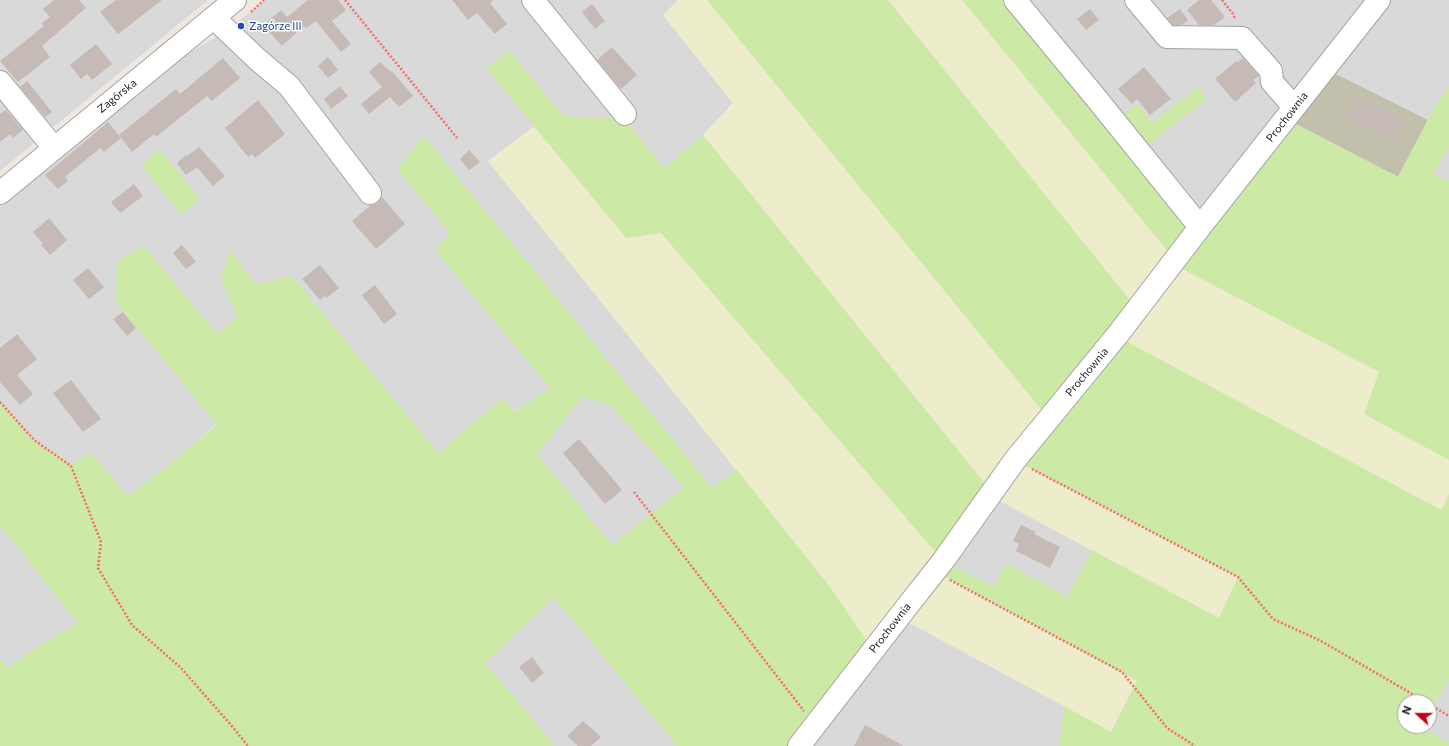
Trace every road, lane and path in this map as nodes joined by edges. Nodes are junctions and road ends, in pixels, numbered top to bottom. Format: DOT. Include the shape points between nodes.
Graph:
graph roads {
  1 [pos="234,0"];
  2 [pos="345,0"];
  3 [pos="533,0"];
  4 [pos="1015,0"];
  5 [pos="1136,0"];
  6 [pos="1379,0"];
  7 [pos="214,18"];
  8 [pos="0,82"];
  9 [pos="1294,107"];
  10 [pos="625,114"];
  11 [pos="457,138"];
  12 [pos="54,148"];
  13 [pos="0,192"];
  14 [pos="370,193"];
  15 [pos="1200,227"];
  16 [pos="0,402"];
  17 [pos="1016,460"];
  18 [pos="634,492"];
  19 [pos="935,571"];
  20 [pos="1412,694"];
  21 [pos="1437,709"];
  22 [pos="1449,716"];
  23 [pos="815,726"];
  24 [pos="248,746"];
  25 [pos="799,746"];
  26 [pos="1195,746"];
  1 -- 7 [label="street, Zagórska"];
  2 -- 11 [label="path"];
  3 -- 10 [label="street"];
  4 -- 15 [label="street"];
  5 -- 9 [label="street" via="1167,37 1242,38 1272,70 1272,82"];
  6 -- 9 [label="street, Prochownia"];
  7 -- 12 [label="street, Zagórska"];
  7 -- 14 [label="street" via="288,86"];
  8 -- 12 [label="street"];
  9 -- 15 [label="street, Prochownia"];
  12 -- 13 [label="street, Zagórska"];
  15 -- 17 [label="street, Prochownia" via="1119,333"];
  16 -- 24 [label="path" via="34,440 71,466 101,542 98,568 132,625 181,668"];
  17 -- 19 [label="street, Prochownia"];
  17 -- 20 [label="path" via="1238,577 1273,619 1321,641"];
  18 -- 23 [label="path"];
  19 -- 23 [label="street, Prochownia"];
  19 -- 26 [label="path" via="1122,672 1167,728"];
  21 -- 22 [label="path"];
  23 -- 25 [label="street, Prochownia"];
}
